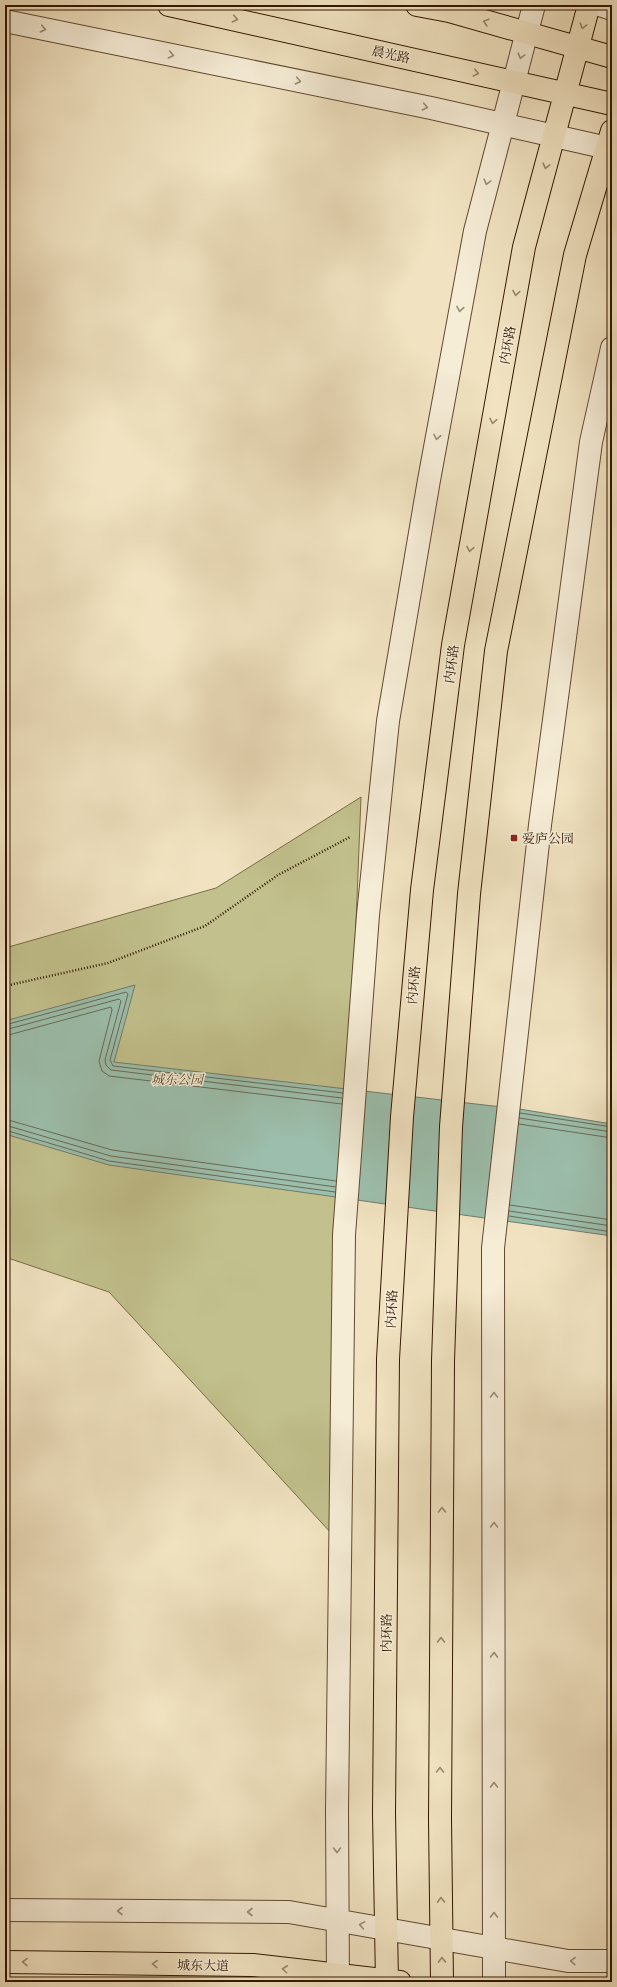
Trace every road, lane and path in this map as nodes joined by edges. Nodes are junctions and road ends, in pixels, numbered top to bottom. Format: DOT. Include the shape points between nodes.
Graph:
graph roads {
  1 [pos="169,5"];
  2 [pos="417,5"];
  3 [pos="534,5"];
  4 [pos="589,5"];
  5 [pos="600,5"];
  6 [pos="612,9"];
  7 [pos="5,21"];
  8 [pos="527,33"];
  9 [pos="578,47"];
  10 [pos="612,57"];
  11 [pos="514,81"];
  12 [pos="565,93"];
  13 [pos="612,104"];
  14 [pos="503,124"];
  15 [pos="554,136"];
  16 [pos="610,143"];
  17 [pos="612,348"];
  18 [pos="377,823"];
  19 [pos="5,986"];
  20 [pos="5,1910"];
  21 [pos="338,1920"];
  22 [pos="386,1929"];
  23 [pos="441,1939"];
  24 [pos="494,1948"];
  25 [pos="612,1961"];
  26 [pos="5,1962"];
  27 [pos="338,1979"];
  28 [pos="391,1982"];
  29 [pos="442,1982"];
  30 [pos="494,1982"];
  1 -- 11 [label="main road, 晨光路, one-way"];
  8 -- 2 [label="main road, one-way"];
  3 -- 8 [label="street"];
  4 -- 9 [label="main road, 内环路, one-way"];
  5 -- 6 [label="street"];
  7 -- 14 [label="street, one-way"];
  8 -- 9 [label="main road"];
  8 -- 11 [label="street, one-way"];
  9 -- 10 [label="main road"];
  9 -- 12 [label="main road, 内环路"];
  11 -- 12 [label="main road, 晨光路"];
  11 -- 14 [label="street"];
  12 -- 13 [label="main road, 晨光路"];
  12 -- 15 [label="main road, 内环路"];
  14 -- 15 [label="street"];
  14 -- 18 [label="street, one-way" via="475,231 429,480 388,721"];
  15 -- 16 [label="street"];
  15 -- 22 [label="main road, 内环路, one-way" via="524,247 453,645 422,890 402,1117 388,1359 384,1813"];
  23 -- 16 [label="main road, one-way" via="443,1361 451,1127 469,894 496,651 575,255"];
  24 -- 17 [label="street, one-way" via="493,1248 541,817 591,442"];
  18 -- 19 [label="path" via="278,875 205,926 108,963"];
  18 -- 21 [label="street, one-way" via="344,1235"];
  21 -- 20 [label="street, one-way" via="289,1912"];
  22 -- 21 [label="street, one-way"];
  21 -- 27 [label="street"];
  22 -- 23 [label="street"];
  22 -- 28 [label="main road, 内环路"];
  23 -- 24 [label="street"];
  29 -- 23 [label="main road, one-way"];
  25 -- 24 [label="street, one-way" via="568,1961"];
  24 -- 30 [label="street"];
  27 -- 26 [label="main road, 城东大道, one-way" via="253,1965"];
  27 -- 28 [label="main road, 城东大道"];
}
